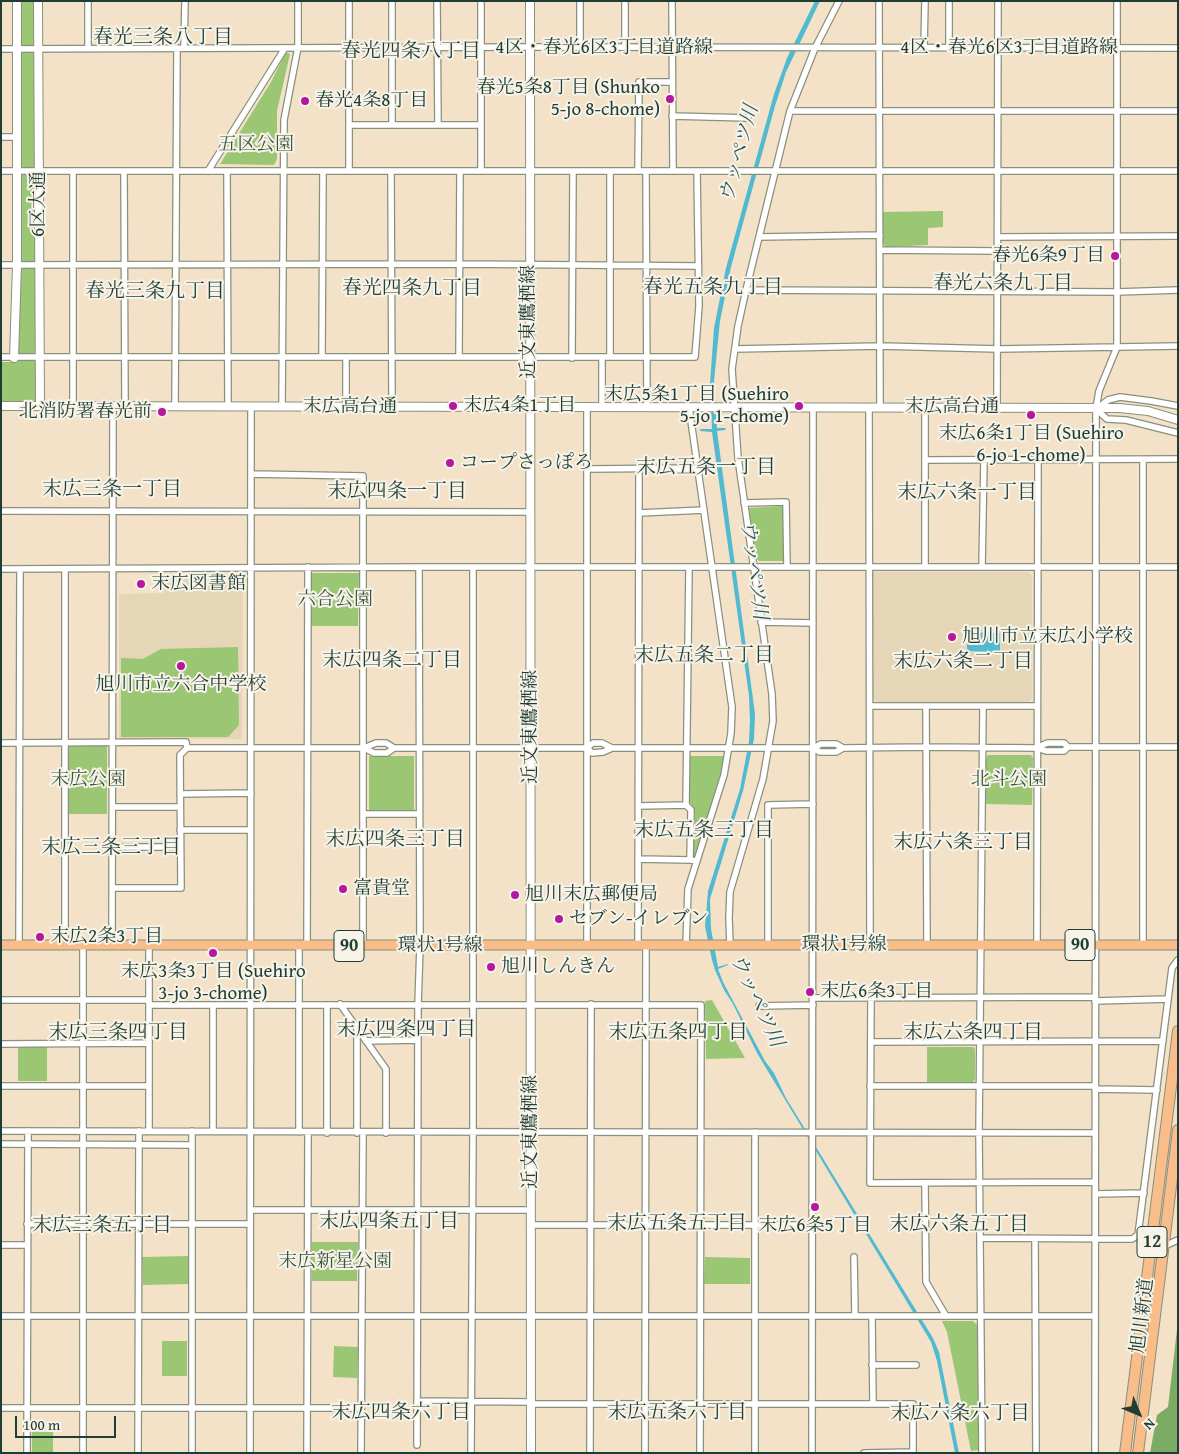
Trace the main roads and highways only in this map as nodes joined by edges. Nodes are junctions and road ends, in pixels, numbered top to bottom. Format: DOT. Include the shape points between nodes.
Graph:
graph roads {
  1 [pos="1,945"];
  2 [pos="1178,946"];
  3 [pos="1178,1031"];
  4 [pos="1178,1130"];
  5 [pos="1157,1247"];
  6 [pos="1125,1453"];
  7 [pos="1138,1453"];
  1 -- 2 [label="main road, 環状1号線 / 90"];
  3 -- 5 [label="highway, 旭川新道 / 12"];
  4 -- 5 [label="highway, 旭川新道 / 12"];
  5 -- 6 [label="highway, 旭川新道 / 12"];
  5 -- 7 [label="highway, 旭川新道 / 12"];
}
